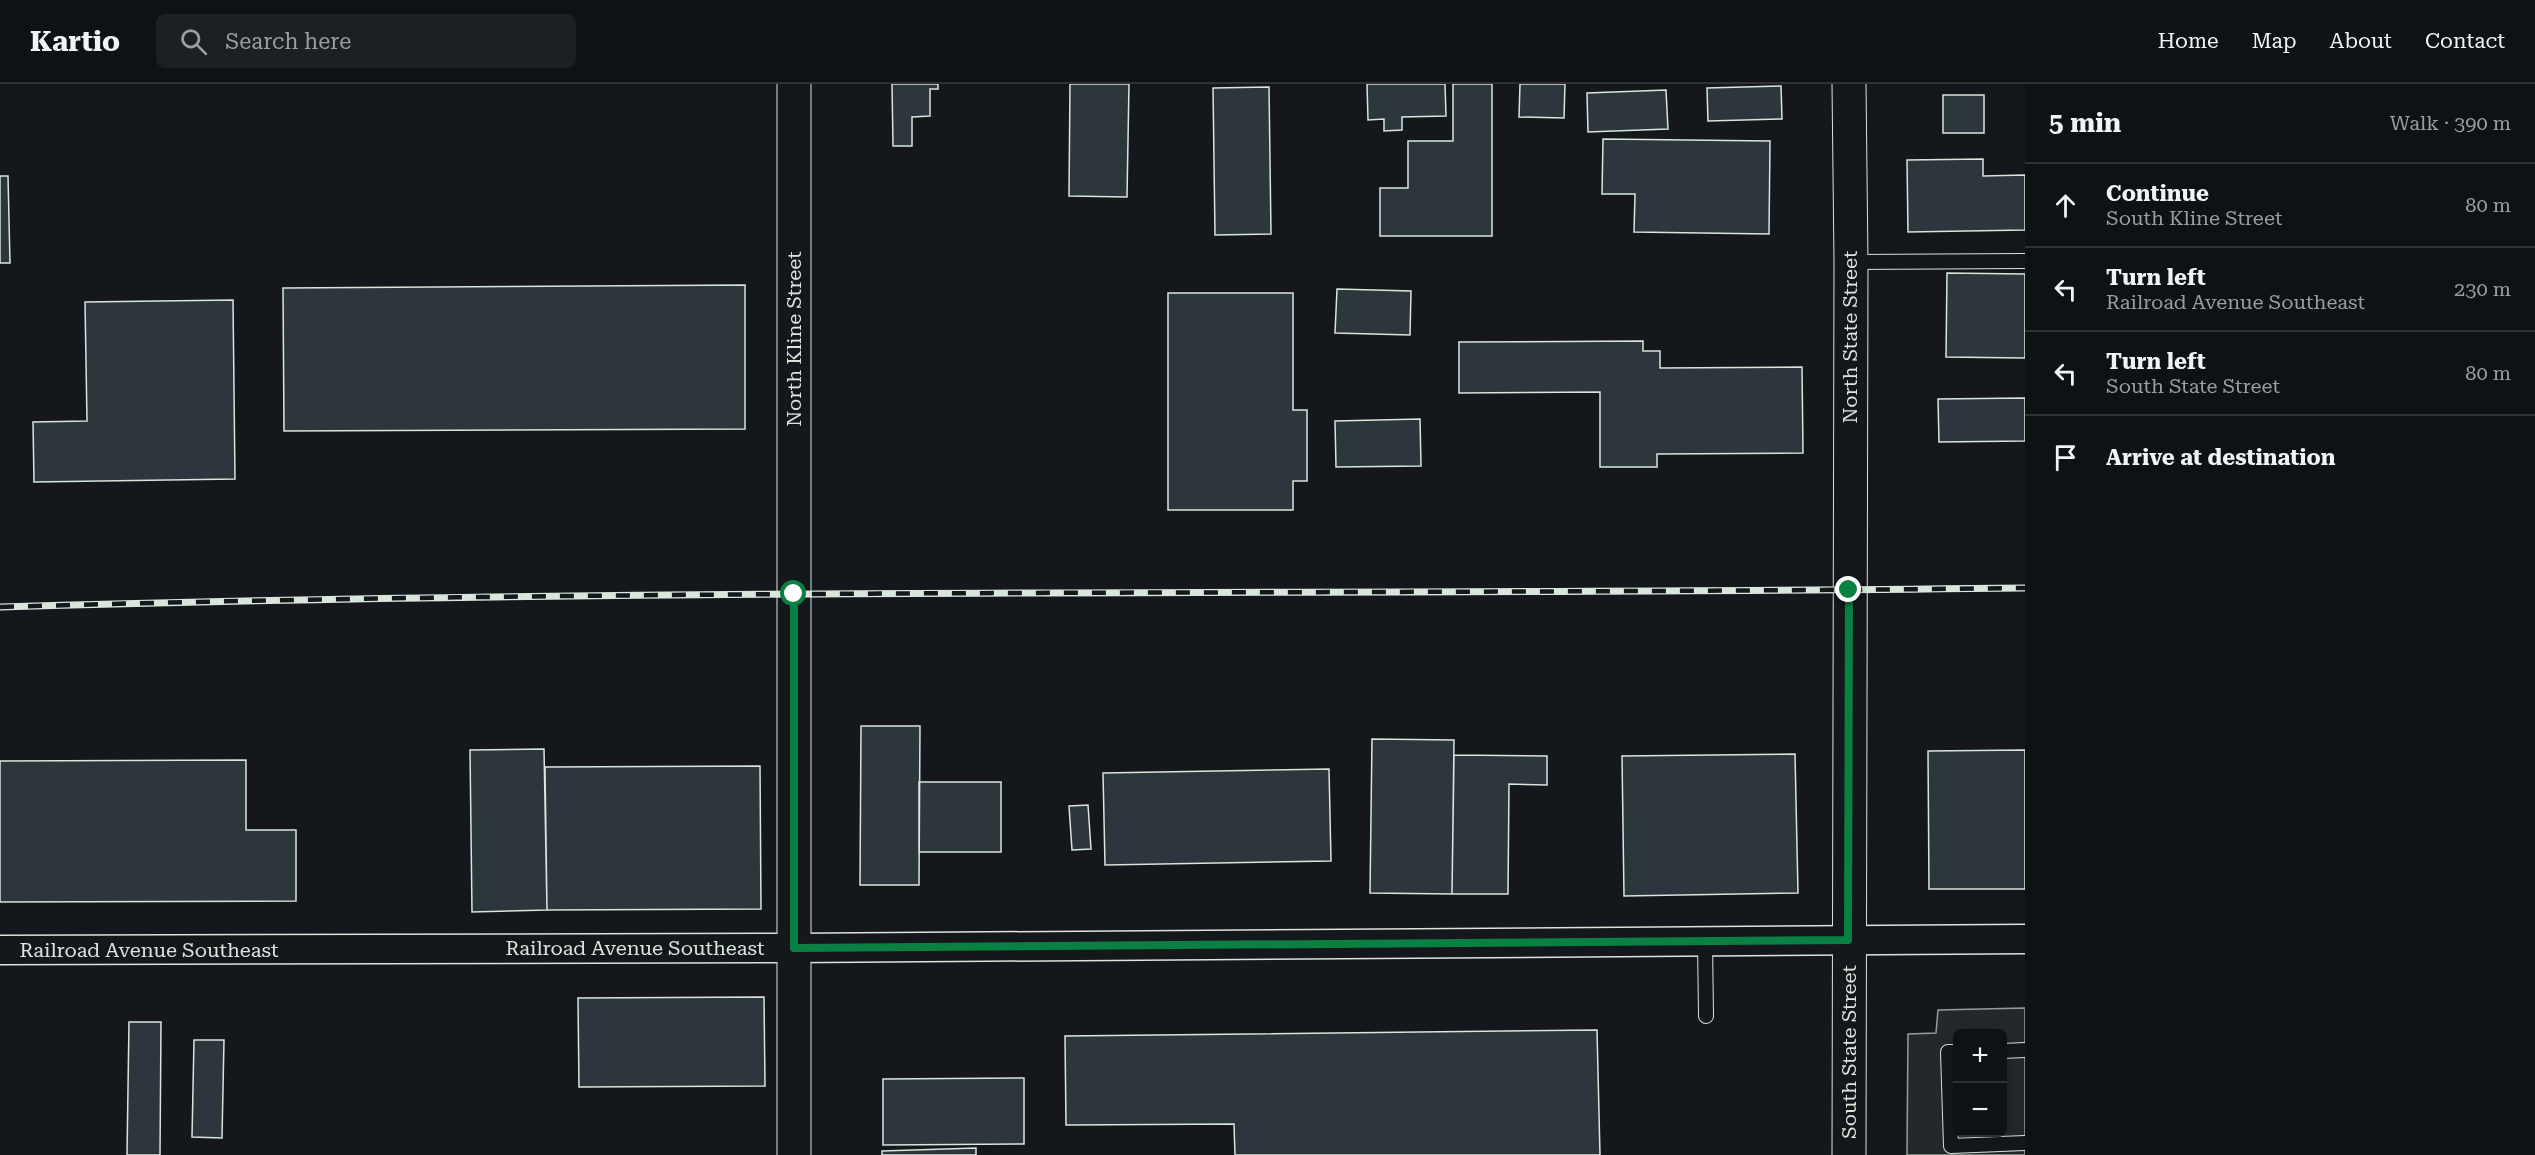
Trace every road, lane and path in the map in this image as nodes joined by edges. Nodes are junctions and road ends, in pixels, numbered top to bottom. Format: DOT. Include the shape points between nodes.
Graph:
graph roads {
  1 [pos="794,84"];
  2 [pos="1849,84"];
  3 [pos="2025,261"];
  4 [pos="1851,262"];
  5 [pos="1849,590"];
  6 [pos="2025,939"];
  7 [pos="1848,940"];
  8 [pos="1706,941"];
  9 [pos="794,948"];
  10 [pos="0,950"];
  11 [pos="1706,1016"];
  12 [pos="2007,1050"];
  13 [pos="2025,1050"];
  14 [pos="1953,1052"];
  15 [pos="2025,1143"];
  16 [pos="794,1155"];
  17 [pos="1849,1155"];
  1 -- 9 [label="street, North Kline Street"];
  2 -- 4 [label="street, North State Street"];
  3 -- 4 [label="lane"];
  4 -- 5 [label="street, North State Street"];
  5 -- 7 [label="street, South State Street"];
  6 -- 7 [label="street, Railroad Avenue Southeast"];
  7 -- 8 [label="street, Railroad Avenue Southeast"];
  7 -- 17 [label="street, South State Street"];
  8 -- 9 [label="street, Railroad Avenue Southeast"];
  8 -- 11 [label="lane"];
  9 -- 10 [label="street, Railroad Avenue Southeast"];
  9 -- 16 [label="street, North Kline Street"];
  12 -- 13 [label="lane"];
  14 -- 15 [label="lane" via="1948,1052 1951,1146"];
}
